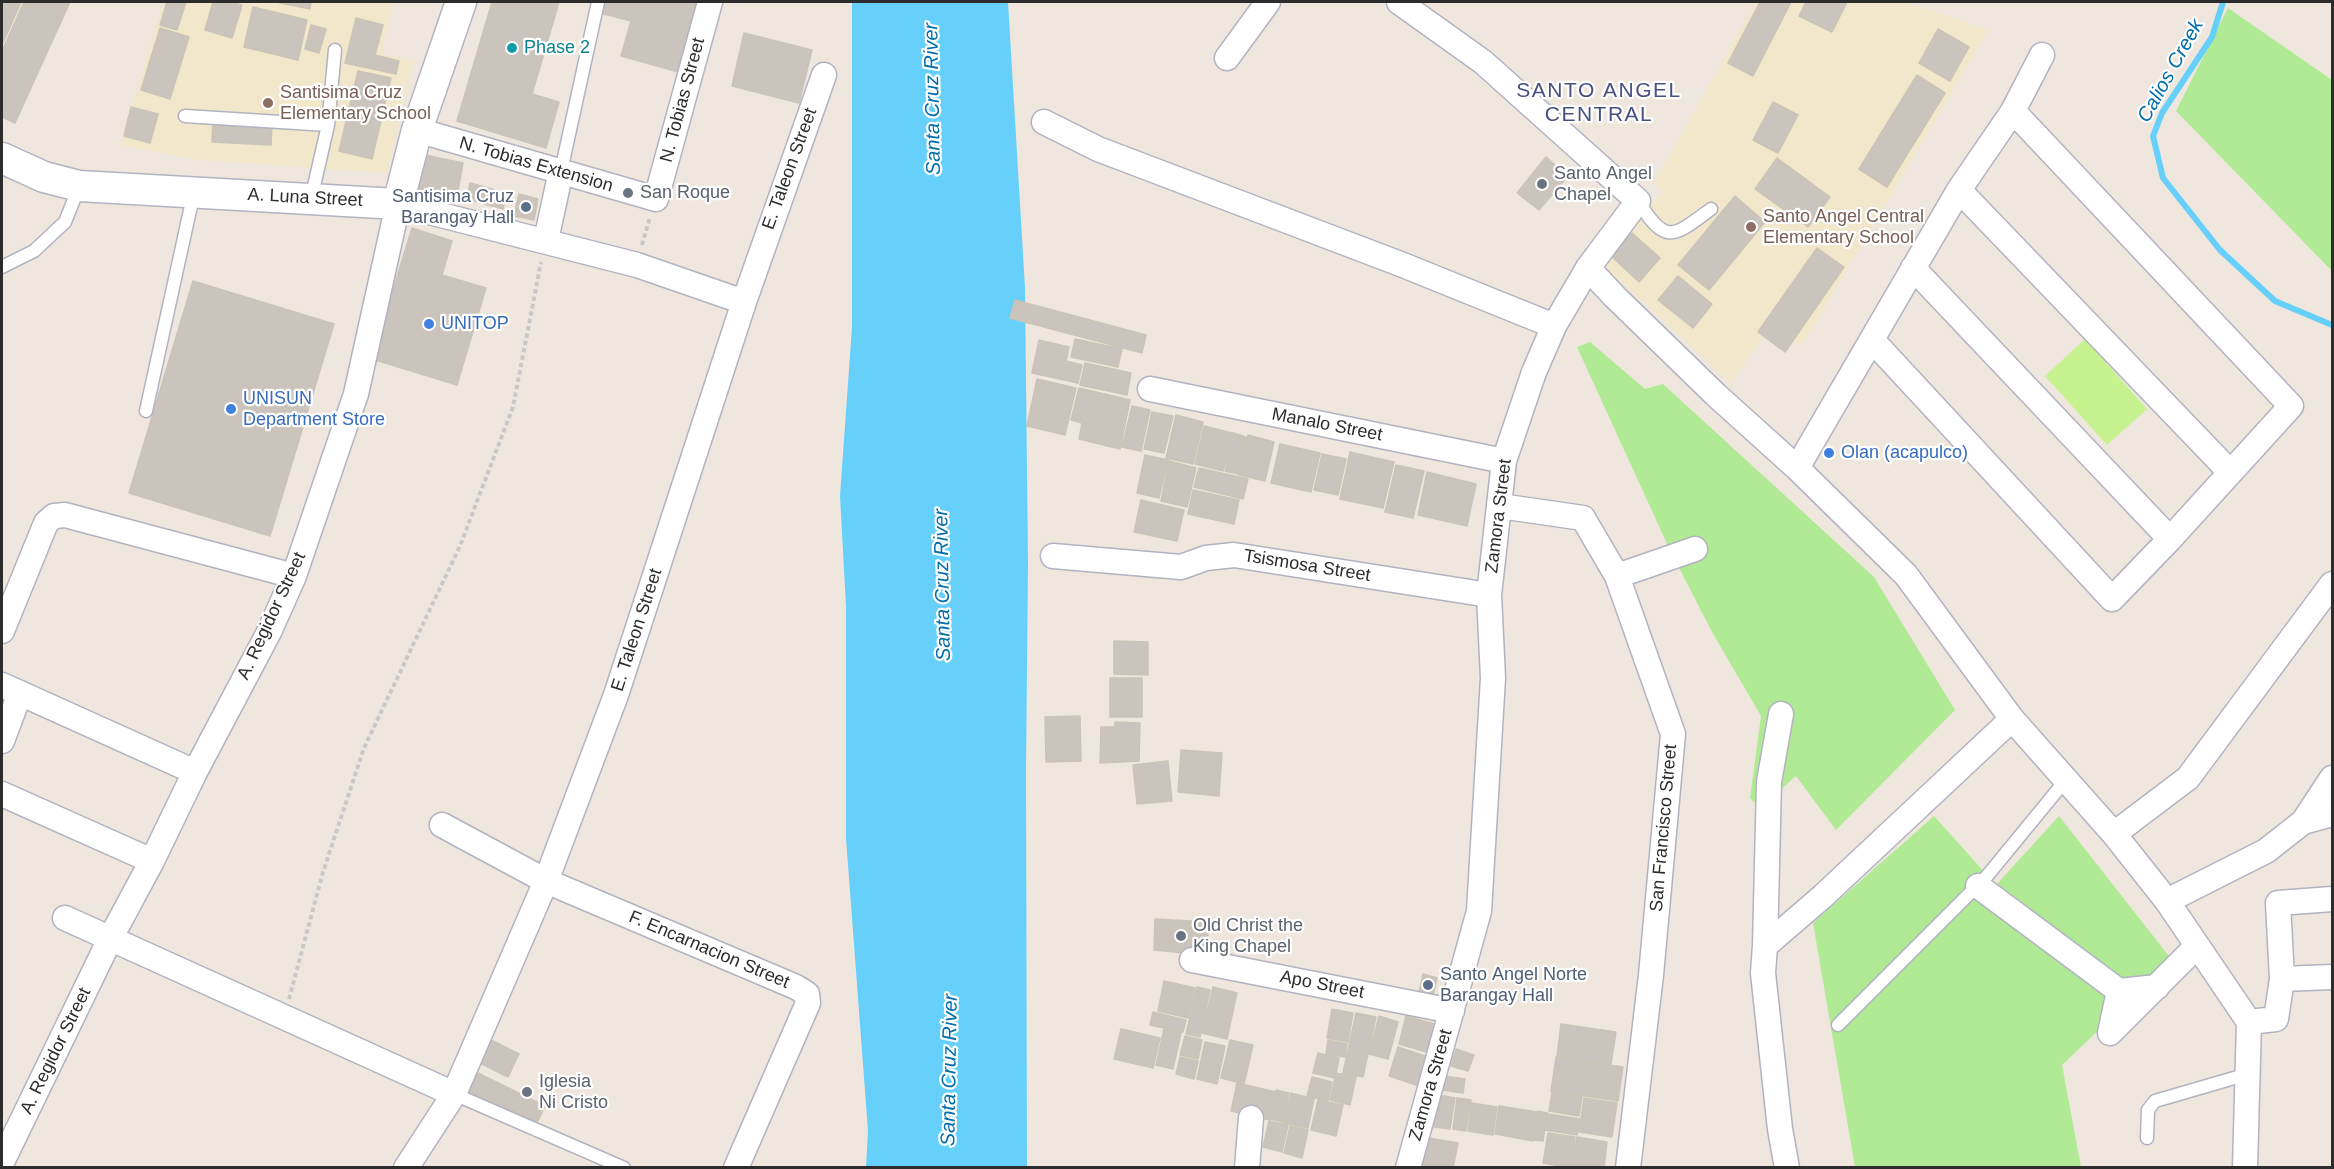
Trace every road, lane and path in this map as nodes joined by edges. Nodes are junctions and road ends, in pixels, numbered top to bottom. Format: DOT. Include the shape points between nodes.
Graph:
graph roads {
  1 [pos="461,2"];
  2 [pos="598,2"];
  3 [pos="710,2"];
  4 [pos="1268,2"];
  5 [pos="1400,2"];
  6 [pos="335,50"];
  7 [pos="2042,56"];
  8 [pos="1227,58"];
  9 [pos="824,75"];
  10 [pos="2013,111"];
  11 [pos="184,116"];
  12 [pos="1044,122"];
  13 [pos="328,124"];
  14 [pos="417,130"];
  15 [pos="2,158"];
  16 [pos="561,171"];
  17 [pos="79,186"];
  18 [pos="1959,190"];
  19 [pos="194,191"];
  20 [pos="311,199"];
  21 [pos="656,200"];
  22 [pos="1638,201"];
  23 [pos="398,204"];
  24 [pos="1711,209"];
  25 [pos="546,240"];
  26 [pos="637,265"];
  27 [pos="2,267"];
  28 [pos="1588,268"];
  29 [pos="1913,268"];
  30 [pos="744,302"];
  31 [pos="1554,326"];
  32 [pos="1873,341"];
  33 [pos="1150,389"];
  34 [pos="146,411"];
  35 [pos="1503,461"];
  36 [pos="1797,468"];
  37 [pos="2230,472"];
  38 [pos="1500,506"];
  39 [pos="2170,539"];
  40 [pos="1695,549"];
  41 [pos="1053,556"];
  42 [pos="294,576"];
  43 [pos="1617,576"];
  44 [pos="2332,584"];
  45 [pos="1489,595"];
  46 [pos="2,631"];
  47 [pos="11,689"];
  48 [pos="1781,714"];
  49 [pos="2012,719"];
  50 [pos="2,741"];
  51 [pos="195,772"];
  52 [pos="2332,778"];
  53 [pos="2065,781"];
  54 [pos="2,794"];
  55 [pos="2332,814"];
  56 [pos="2303,822"];
  57 [pos="442,825"];
  58 [pos="2114,834"];
  59 [pos="152,861"];
  60 [pos="546,882"];
  61 [pos="1978,886"];
  62 [pos="2332,899"];
  63 [pos="2167,901"];
  64 [pos="65,918"];
  65 [pos="111,939"];
  66 [pos="1765,946"];
  67 [pos="2198,946"];
  68 [pos="1192,960"];
  69 [pos="2332,977"];
  70 [pos="2282,979"];
  71 [pos="2157,987"];
  72 [pos="2119,991"];
  73 [pos="1452,1011"];
  74 [pos="284,1017"];
  75 [pos="2249,1022"];
  76 [pos="1838,1025"];
  77 [pos="2248,1074"];
  78 [pos="454,1094"];
  79 [pos="1251,1118"];
  80 [pos="2147,1138"];
  81 [pos="2,1162"];
  82 [pos="406,1167"];
  83 [pos="624,1167"];
  84 [pos="736,1167"];
  85 [pos="1247,1167"];
  86 [pos="1408,1167"];
  87 [pos="1628,1167"];
  88 [pos="1787,1167"];
  89 [pos="2245,1167"];
  1 -- 14 [label="street, A. Regidor Street"];
  2 -- 16 [label="lane"];
  3 -- 21 [label="street, N. Tobias Street"];
  4 -- 8 [label="street"];
  5 -- 22 [label="street" via="1483,62"];
  6 -- 13 [label="lane"];
  7 -- 10 [label="street"];
  9 -- 30 [label="street, E. Taleon Street"];
  10 -- 18 [label="street"];
  10 -- 37 [label="street" via="2291,406"];
  11 -- 13 [label="lane"];
  12 -- 31 [label="street" via="1098,149"];
  13 -- 20 [label="lane"];
  14 -- 16 [label="street, N. Tobias Extension"];
  14 -- 23 [label="street, A. Regidor Street"];
  15 -- 17 [label="street, A. Luna Street" via="44,177"];
  16 -- 21 [label="street, N. Tobias Extension"];
  16 -- 25 [label="street"];
  17 -- 19 [label="street, A. Luna Street"];
  17 -- 27 [label="lane" via="65,222 34,251"];
  18 -- 29 [label="street"];
  18 -- 37 [label="street"];
  19 -- 20 [label="street, A. Luna Street"];
  19 -- 34 [label="lane"];
  20 -- 23 [label="street, A. Luna Street"];
  21 -- 26 [label="path"];
  22 -- 24 [label="lane" via="1650,221 1666,233 1678,233"];
  22 -- 28 [label="street, Zamora Street"];
  23 -- 25 [label="street, A. Luna Street"];
  23 -- 42 [label="street, A. Regidor Street" via="356,394"];
  25 -- 26 [label="street, A. Luna Street"];
  25 -- 74 [label="path" via="513,407 460,546 364,748 323,872"];
  26 -- 30 [label="street, A. Luna Street"];
  28 -- 31 [label="street, Zamora Street"];
  28 -- 36 [label="street" via="1716,395"];
  29 -- 32 [label="street"];
  29 -- 39 [label="street"];
  30 -- 60 [label="street, E. Taleon Street" via="616,695"];
  31 -- 35 [label="street, Zamora Street"];
  32 -- 36 [label="street"];
  32 -- 39 [label="street" via="2112,599"];
  33 -- 35 [label="street, Manalo Street"];
  35 -- 38 [label="street, Zamora Street"];
  36 -- 49 [label="street" via="1906,574"];
  37 -- 39 [label="street"];
  38 -- 43 [label="street, San Francisco Street" via="1583,518"];
  38 -- 45 [label="street, Zamora Street"];
  40 -- 43 [label="street"];
  41 -- 45 [label="street, Tsismosa Street" via="1181,567 1206,558 1234,555"];
  42 -- 46 [label="street" via="64,515 54,516 46,523"];
  42 -- 51 [label="street, A. Regidor Street"];
  43 -- 87 [label="street, San Francisco Street" via="1673,734 1651,975"];
  44 -- 58 [label="street" via="2188,778"];
  45 -- 73 [label="street, Zamora Street" via="1493,678 1479,911"];
  47 -- 50 [label="street"];
  47 -- 51 [label="street"];
  48 -- 66 [label="street" via="1769,782"];
  49 -- 53 [label="street"];
  49 -- 66 [label="street"];
  51 -- 59 [label="street, A. Regidor Street"];
  52 -- 56 [label="street"];
  53 -- 58 [label="street"];
  53 -- 61 [label="lane"];
  54 -- 59 [label="street"];
  55 -- 56 [label="street"];
  56 -- 63 [label="street" via="2266,851"];
  57 -- 60 [label="street, F. Encarnacion Street"];
  58 -- 63 [label="street"];
  59 -- 65 [label="street, A. Regidor Street"];
  60 -- 78 [label="street, E. Taleon Street"];
  60 -- 84 [label="street, F. Encarnacion Street" via="807,994 808,1003"];
  61 -- 72 [label="street"];
  61 -- 76 [label="lane"];
  62 -- 70 [label="street" via="2278,903"];
  63 -- 67 [label="street"];
  64 -- 65 [label="street"];
  65 -- 74 [label="street"];
  65 -- 81 [label="street, A. Regidor Street"];
  66 -- 88 [label="street" via="1763,973"];
  67 -- 71 [label="street"];
  67 -- 75 [label="street"];
  68 -- 73 [label="street, Apo Street"];
  69 -- 70 [label="street"];
  70 -- 75 [label="street" via="2276,1019"];
  71 -- 72 [label="street"];
  71 -- 72 [label="street" via="2110,1033"];
  73 -- 86 [label="street, Zamora Street"];
  74 -- 78 [label="street"];
  75 -- 77 [label="street"];
  77 -- 80 [label="lane" via="2155,1101 2147,1114"];
  77 -- 89 [label="street"];
  78 -- 82 [label="street, E. Taleon Street"];
  78 -- 83 [label="lane"];
  79 -- 85 [label="street"];
}
